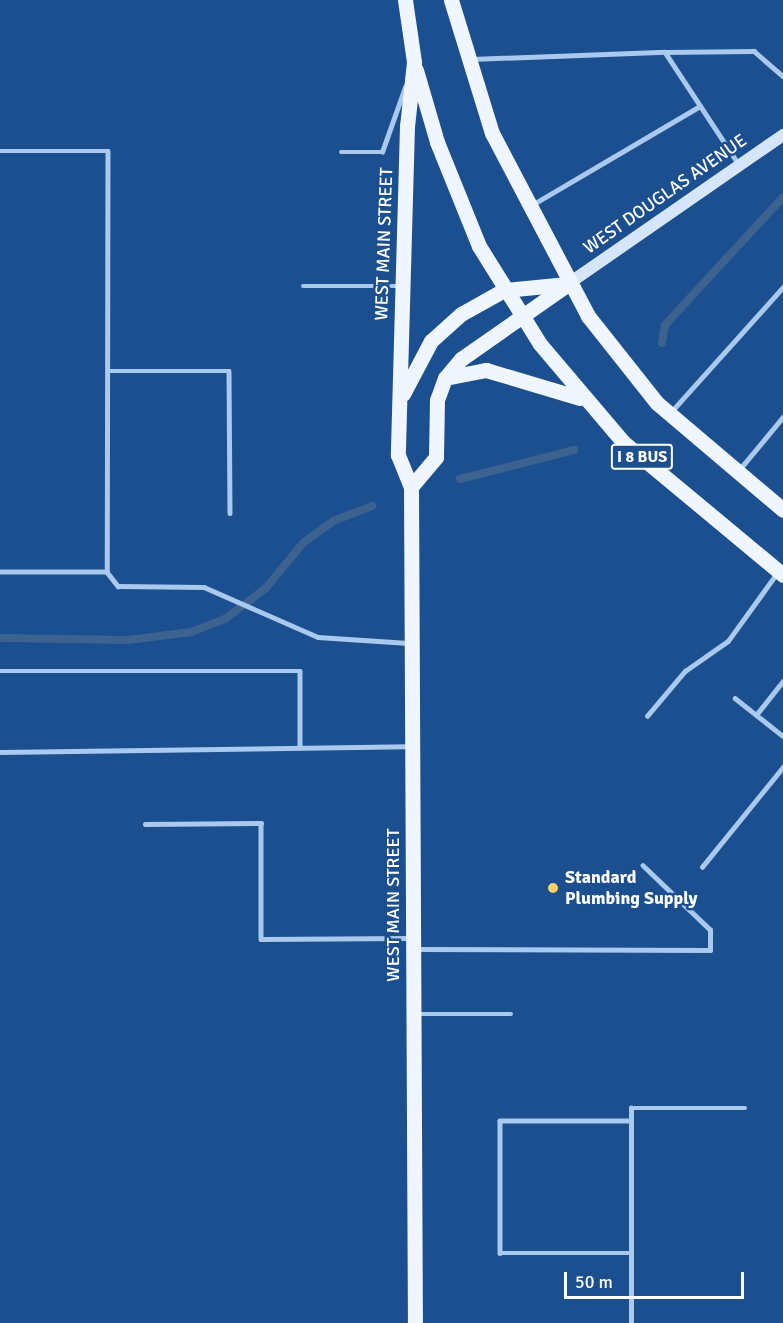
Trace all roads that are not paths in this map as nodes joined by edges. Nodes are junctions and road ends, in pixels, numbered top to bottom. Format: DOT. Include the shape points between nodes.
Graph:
graph roads {
  1 [pos="405,0"];
  2 [pos="451,0"];
  3 [pos="665,52"];
  4 [pos="466,60"];
  5 [pos="414,62"];
  6 [pos="783,76"];
  7 [pos="700,106"];
  8 [pos="783,135"];
  9 [pos="0,151"];
  10 [pos="341,152"];
  11 [pos="739,166"];
  12 [pos="528,209"];
  13 [pos="568,284"];
  14 [pos="303,286"];
  15 [pos="402,286"];
  16 [pos="783,287"];
  17 [pos="504,290"];
  18 [pos="523,318"];
  19 [pos="108,371"];
  20 [pos="445,378"];
  21 [pos="582,398"];
  22 [pos="398,408"];
  23 [pos="669,414"];
  24 [pos="783,417"];
  25 [pos="738,473"];
  26 [pos="411,487"];
  27 [pos="783,510"];
  28 [pos="230,513"];
  29 [pos="0,572"];
  30 [pos="107,572"];
  31 [pos="781,573"];
  32 [pos="410,643"];
  33 [pos="0,671"];
  34 [pos="783,681"];
  35 [pos="735,698"];
  36 [pos="756,715"];
  37 [pos="647,716"];
  38 [pos="783,736"];
  39 [pos="300,746"];
  40 [pos="411,746"];
  41 [pos="0,752"];
  42 [pos="783,767"];
  43 [pos="145,824"];
  44 [pos="643,866"];
  45 [pos="702,867"];
  46 [pos="412,944"];
  47 [pos="413,1014"];
  48 [pos="511,1014"];
  49 [pos="745,1108"];
  50 [pos="632,1121"];
  51 [pos="632,1253"];
  52 [pos="415,1323"];
  53 [pos="632,1323"];
  1 -- 5 [label="main road, WEST MAIN STREET / I 8 BUS"];
  2 -- 4 [label="main road, I 8 BUS"];
  3 -- 4 [label="lane"];
  3 -- 6 [label="lane" via="754,51"];
  3 -- 7 [label="lane"];
  4 -- 12 [label="main road, I 8 BUS"];
  5 -- 10 [label="lane" via="382,152"];
  5 -- 15 [label="main road, WEST MAIN STREET"];
  5 -- 17 [label="main road, I 8 BUS" via="457,195"];
  7 -- 11 [label="lane"];
  7 -- 12 [label="lane"];
  8 -- 11 [label="street, WEST DOUGLAS AVENUE"];
  9 -- 19 [label="lane" via="108,151"];
  11 -- 13 [label="street, WEST DOUGLAS AVENUE"];
  12 -- 13 [label="main road, I 8 BUS"];
  13 -- 17 [label="main road, WEST DOUGLAS AVENUE"];
  13 -- 18 [label="main road, WEST DOUGLAS AVENUE"];
  13 -- 23 [label="main road, I 8 BUS"];
  14 -- 15 [label="lane"];
  15 -- 22 [label="main road, WEST MAIN STREET"];
  16 -- 23 [label="lane"];
  17 -- 18 [label="main road, I 8 BUS"];
  17 -- 22 [label="main road, WEST DOUGLAS AVENUE" via="461,314 431,341"];
  18 -- 20 [label="main road" via="461,359"];
  18 -- 21 [label="main road, I 8 BUS"];
  19 -- 28 [label="lane" via="228,371"];
  19 -- 30 [label="lane"];
  20 -- 21 [label="main road" via="486,370"];
  20 -- 26 [label="main road" via="437,400 436,457"];
  21 -- 31 [label="main road, I 8 BUS" via="623,442"];
  22 -- 26 [label="main road, WEST MAIN STREET" via="398,455"];
  23 -- 25 [label="main road, I 8 BUS"];
  24 -- 25 [label="lane"];
  25 -- 27 [label="main road, I 8 BUS"];
  26 -- 32 [label="main road, WEST MAIN STREET"];
  29 -- 30 [label="lane"];
  30 -- 32 [label="lane" via="118,586 215,591 268,619 340,641"];
  31 -- 37 [label="lane" via="728,641 685,671"];
  32 -- 40 [label="main road, WEST MAIN STREET"];
  33 -- 39 [label="lane" via="300,671"];
  34 -- 36 [label="lane"];
  35 -- 36 [label="lane"];
  36 -- 38 [label="lane"];
  39 -- 40 [label="lane"];
  39 -- 41 [label="lane"];
  40 -- 46 [label="main road, WEST MAIN STREET"];
  42 -- 45 [label="lane"];
  43 -- 46 [label="lane" via="261,823 261,939"];
  44 -- 46 [label="lane" via="710,930 710,950"];
  46 -- 47 [label="main road, WEST MAIN STREET"];
  47 -- 48 [label="lane"];
  47 -- 52 [label="main road, WEST MAIN STREET"];
  49 -- 50 [label="lane" via="632,1108"];
  50 -- 51 [label="lane"];
  50 -- 51 [label="lane" via="500,1121 500,1253"];
  51 -- 53 [label="lane"];
}
